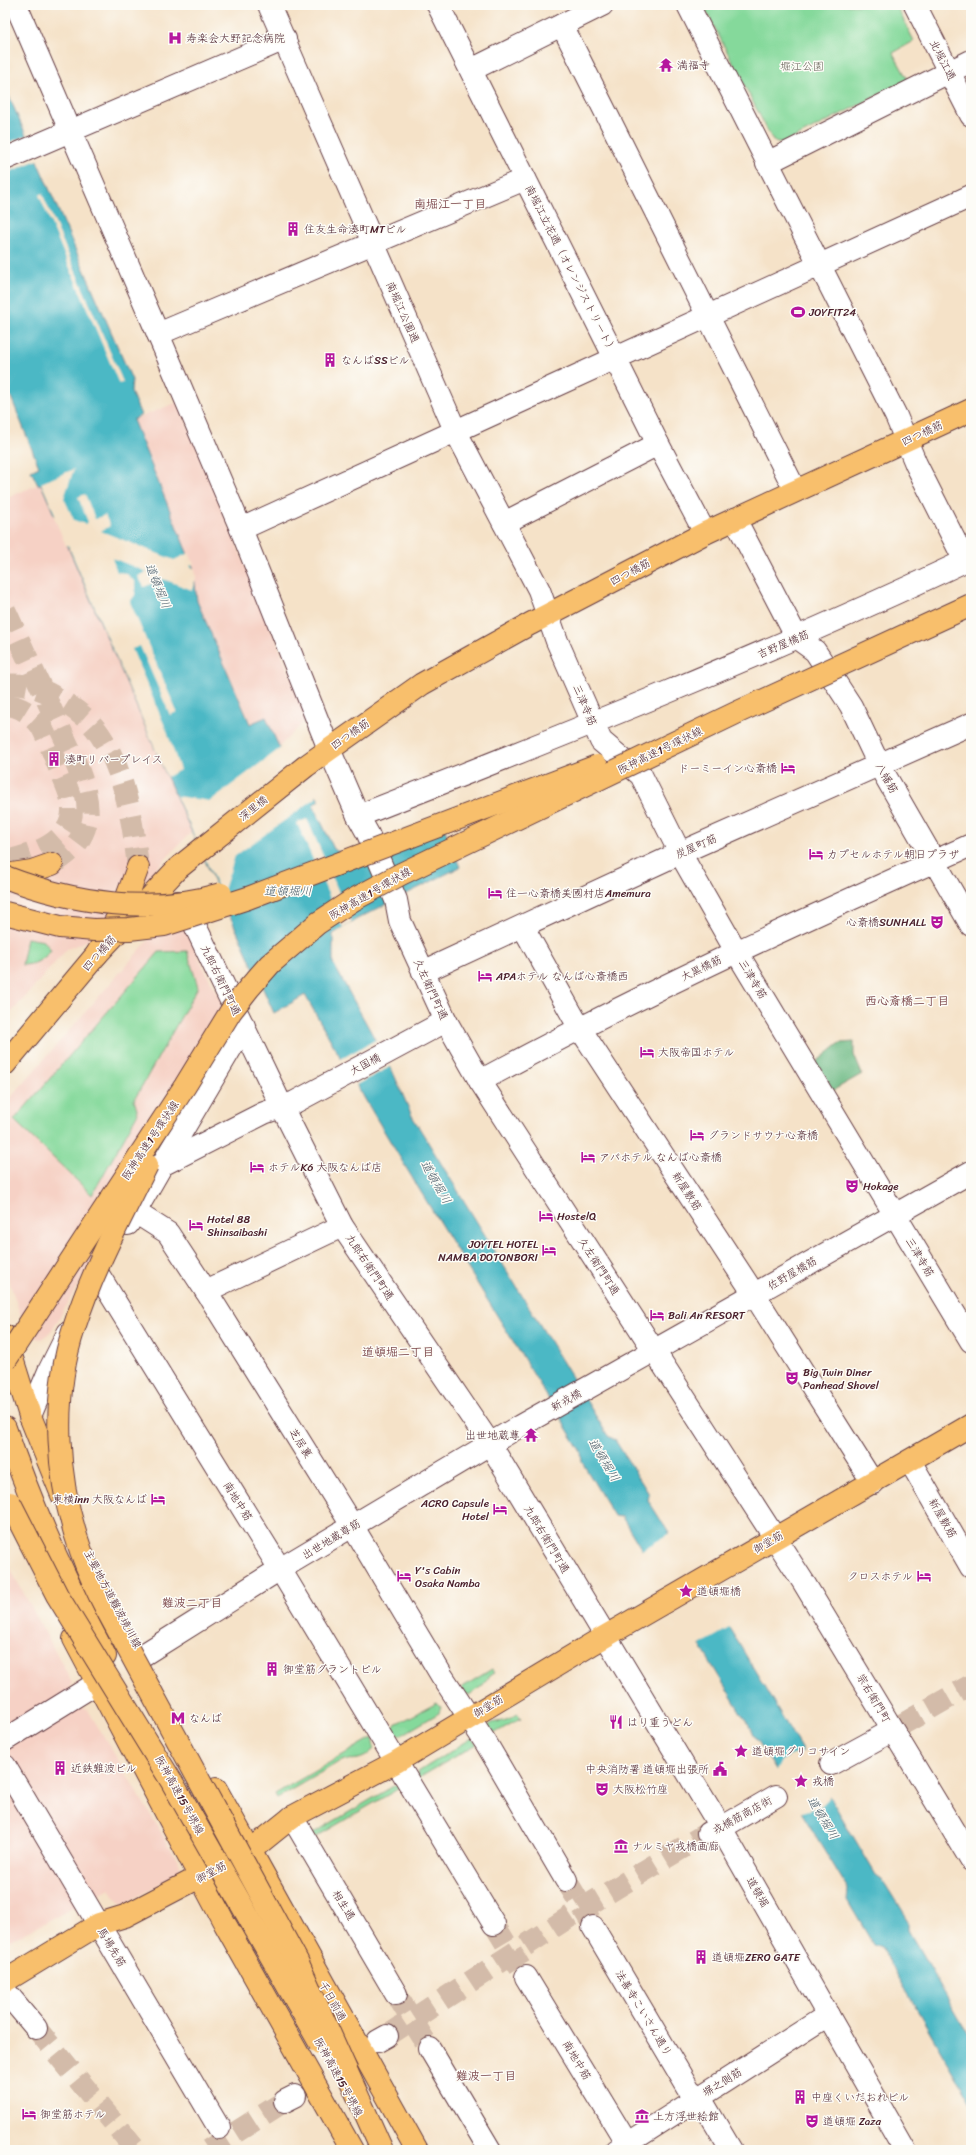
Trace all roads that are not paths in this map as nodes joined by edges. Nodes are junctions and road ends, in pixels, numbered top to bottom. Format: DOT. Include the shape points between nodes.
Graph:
graph roads {
  1 [pos="16,5"];
  2 [pos="270,5"];
  3 [pos="438,5"];
  4 [pos="602,5"];
  5 [pos="688,5"];
  6 [pos="915,5"];
  7 [pos="562,25"];
  8 [pos="285,40"];
  9 [pos="971,60"];
  10 [pos="471,70"];
  11 [pos="949,71"];
  12 [pos="971,115"];
  13 [pos="70,130"];
  14 [pos="5,159"];
  15 [pos="767,163"];
  16 [pos="525,179"];
  17 [pos="971,196"];
  18 [pos="373,244"];
  19 [pos="818,266"];
  20 [pos="708,314"];
  21 [pos="158,334"];
  22 [pos="615,357"];
  23 [pos="971,410"];
  24 [pos="455,430"];
  25 [pos="906,440"];
  26 [pos="658,444"];
  27 [pos="795,490"];
  28 [pos="735,519"];
  29 [pos="504,523"];
  30 [pos="240,529"];
  31 [pos="705,533"];
  32 [pos="968,559"];
  33 [pos="971,605"];
  34 [pos="548,614"];
  35 [pos="797,638"];
  36 [pos="736,713"];
  37 [pos="593,724"];
  38 [pos="971,724"];
  39 [pos="328,749"];
  40 [pos="879,765"];
  41 [pos="306,766"];
  42 [pos="363,825"];
  43 [pos="971,844"];
  44 [pos="200,850"];
  45 [pos="680,853"];
  46 [pos="934,861"];
  47 [pos="341,863"];
  48 [pos="52,864"];
  49 [pos="138,867"];
  50 [pos="5,876"];
  51 [pos="162,885"];
  52 [pos="5,914"];
  53 [pos="971,925"];
  54 [pos="523,927"];
  55 [pos="736,951"];
  56 [pos="96,954"];
  57 [pos="423,972"];
  58 [pos="446,1021"];
  59 [pos="244,1026"];
  60 [pos="579,1027"];
  61 [pos="5,1064"];
  62 [pos="480,1081"];
  63 [pos="185,1086"];
  64 [pos="282,1107"];
  65 [pos="162,1165"];
  66 [pos="971,1172"];
  67 [pos="135,1212"];
  68 [pos="894,1215"];
  69 [pos="342,1226"];
  70 [pos="98,1274"];
  71 [pos="206,1291"];
  72 [pos="754,1294"];
  73 [pos="971,1341"];
  74 [pos="6,1347"];
  75 [pos="654,1351"];
  76 [pos="612,1374"];
  77 [pos="30,1416"];
  78 [pos="971,1425"];
  79 [pos="520,1426"];
  80 [pos="5,1428"];
  81 [pos="490,1444"];
  82 [pos="910,1461"];
  83 [pos="873,1483"];
  84 [pos="5,1494"];
  85 [pos="5,1506"];
  86 [pos="353,1527"];
  87 [pos="776,1538"];
  88 [pos="971,1567"];
  89 [pos="280,1569"];
  90 [pos="606,1636"];
  91 [pos="144,1655"];
  92 [pos="97,1683"];
  93 [pos="469,1717"];
  94 [pos="886,1734"];
  95 [pos="5,1740"];
  96 [pos="396,1762"];
  97 [pos="832,1764"];
  98 [pos="5,1766"];
  99 [pos="172,1782"];
  100 [pos="776,1796"];
  101 [pos="292,1817"];
  102 [pos="714,1830"];
  103 [pos="251,1850"];
  104 [pos="971,1860"];
  105 [pos="202,1877"];
  106 [pos="566,1880"];
  107 [pos="99,1924"];
  108 [pos="494,1924"];
  109 [pos="593,1927"];
  110 [pos="526,1977"];
  111 [pos="5,1981"];
  112 [pos="5,1991"];
  113 [pos="396,1994"];
  114 [pos="828,2015"];
  115 [pos="36,2028"];
  116 [pos="430,2049"];
  117 [pos="699,2096"];
  118 [pos="219,2128"];
  119 [pos="625,2148"];
  120 [pos="352,2150"];
  121 [pos="381,2150"];
  122 [pos="417,2150"];
  123 [pos="490,2150"];
  124 [pos="731,2150"];
  125 [pos="906,2150"];
  1 -- 13 [label="street, 久左衛門町通"];
  2 -- 8 [label="street, 南堀江公園通"];
  3 -- 10 [label="street, 南堀江立花通（オレンジストリート）"];
  4 -- 7 [label="street"];
  5 -- 15 [label="street"];
  6 -- 11 [label="street, 北堀江通"];
  7 -- 10 [label="street"];
  7 -- 20 [label="street"];
  8 -- 13 [label="street"];
  8 -- 18 [label="street, 南堀江公園通"];
  9 -- 11 [label="street"];
  10 -- 16 [label="street, 南堀江立花通（オレンジストリート）"];
  11 -- 12 [label="street, 北堀江通"];
  11 -- 15 [label="street"];
  13 -- 14 [label="street"];
  13 -- 21 [label="street, 久左衛門町通"];
  15 -- 19 [label="street"];
  16 -- 18 [label="street"];
  16 -- 22 [label="street, 南堀江立花通（オレンジストリート）"];
  17 -- 19 [label="street"];
  18 -- 21 [label="street"];
  18 -- 24 [label="street, 南堀江公園通"];
  19 -- 20 [label="street"];
  19 -- 25 [label="street"];
  20 -- 22 [label="street"];
  20 -- 27 [label="street"];
  21 -- 30 [label="street, 久左衛門町通"];
  22 -- 24 [label="street"];
  22 -- 26 [label="street, 南堀江立花通（オレンジストリート）"];
  23 -- 25 [label="main road, 四つ橋筋"];
  24 -- 29 [label="street, 南堀江公園通"];
  24 -- 30 [label="street"];
  25 -- 27 [label="main road, 四つ橋筋"];
  25 -- 32 [label="street" via="916,464"];
  26 -- 29 [label="street"];
  26 -- 31 [label="street, 南堀江立花通（オレンジストリート）"];
  27 -- 28 [label="main road, 四つ橋筋"];
  28 -- 31 [label="main road, 四つ橋筋"];
  28 -- 35 [label="street"];
  29 -- 34 [label="street, 南堀江公園通" via="539,590"];
  30 -- 39 [label="street, 久左衛門町通"];
  31 -- 34 [label="main road, 四つ橋筋"];
  32 -- 35 [label="street, 吉野屋橋筋"];
  33 -- 36 [label="main road, 阪神高速1号環状線, bridge"];
  34 -- 37 [label="street, 三津寺筋"];
  34 -- 39 [label="main road, 四つ橋筋" via="422,684"];
  35 -- 37 [label="street, 吉野屋橋筋"];
  35 -- 40 [label="street, 八幡筋" via="815,651 851,706"];
  36 -- 47 [label="main road, 阪神高速1号環状線, bridge"];
  36 -- 63 [label="main road, 阪神高速1号環状線, bridge" via="401,874 353,900 318,923 270,964 249,988 231,1011"];
  37 -- 42 [label="street, 吉野屋橋筋"];
  37 -- 45 [label="street, 三津寺筋" via="601,741 641,775"];
  38 -- 40 [label="street, 炭屋町筋"];
  39 -- 41 [label="main road, 四つ橋筋"];
  39 -- 42 [label="street, 久左衛門町通"];
  40 -- 45 [label="street, 炭屋町筋"];
  40 -- 46 [label="street, 八幡筋"];
  41 -- 44 [label="main road, 深里橋"];
  42 -- 57 [label="street, 久左衛門町通, bridge" via="396,900 400,920"];
  43 -- 46 [label="street, 大黒橋筋"];
  44 -- 51 [label="main road, 四つ橋筋"];
  45 -- 54 [label="street, 炭屋町筋"];
  45 -- 55 [label="street, 三津寺筋"];
  46 -- 53 [label="street, 八幡筋"];
  46 -- 55 [label="street, 大黒橋筋"];
  47 -- 50 [label="main road, bridge" via="286,874 215,896 165,904 135,904 65,896 34,888"];
  47 -- 52 [label="main road, 阪神高速1号環状線, bridge" via="248,898 164,925 94,930 60,927"];
  48 -- 50 [label="main road"];
  49 -- 56 [label="main road" via="123,908"];
  51 -- 56 [label="main road, 四つ橋筋"];
  51 -- 59 [label="street, 九郎右衛門町通" via="189,913"];
  54 -- 57 [label="street, 炭屋町筋"];
  54 -- 60 [label="street, 新屋敷筋"];
  55 -- 60 [label="street, 大黒橋筋"];
  55 -- 68 [label="street, 三津寺筋"];
  56 -- 61 [label="main road, 四つ橋筋"];
  57 -- 58 [label="street, 久左衛門町通"];
  58 -- 62 [label="street, 久左衛門町通"];
  58 -- 64 [label="street, 大国橋"];
  59 -- 64 [label="street, 九郎右衛門町通"];
  59 -- 65 [label="street"];
  60 -- 62 [label="street, 大黒橋筋"];
  60 -- 72 [label="street, 新屋敷筋"];
  62 -- 75 [label="street, 久左衛門町通"];
  63 -- 74 [label="main road, 阪神高速1号環状線, bridge"];
  63 -- 121 [label="main road, bridge" via="96,1269 74,1328 62,1382 60,1420 60,1448 69,1512 81,1552 107,1610 297,1961"];
  64 -- 65 [label="street, 大国橋" via="264,1113"];
  64 -- 69 [label="street, 九郎右衛門町通"];
  65 -- 67 [label="street"];
  66 -- 68 [label="street, 佐野屋橋筋"];
  67 -- 70 [label="street"];
  67 -- 71 [label="street, 芝居裏" via="168,1233"];
  68 -- 72 [label="street, 佐野屋橋筋"];
  68 -- 73 [label="street, 三津寺筋"];
  69 -- 71 [label="street"];
  69 -- 81 [label="street, 九郎右衛門町通"];
  70 -- 77 [label="street" via="49,1371"];
  70 -- 89 [label="street, 南地中筋"];
  71 -- 86 [label="street, 芝居裏"];
  72 -- 75 [label="street, 佐野屋橋筋"];
  72 -- 83 [label="street, 新屋敷筋"];
  74 -- 77 [label="main road, 主要地方道難波境川線"];
  75 -- 76 [label="street, 佐野屋橋筋"];
  75 -- 87 [label="street, 久左衛門町通"];
  76 -- 79 [label="street, 新戎橋"];
  77 -- 91 [label="main road, 主要地方道難波境川線" via="94,1568"];
  78 -- 82 [label="main road, 御堂筋"];
  79 -- 81 [label="street, 出世地蔵尊筋"];
  80 -- 99 [label="main road, 阪神高速15号堺線, bridge" via="60,1568"];
  81 -- 86 [label="street, 出世地蔵尊筋"];
  81 -- 90 [label="street, 九郎右衛門町通"];
  82 -- 83 [label="main road, 御堂筋"];
  82 -- 88 [label="street, 新屋敷筋"];
  83 -- 87 [label="main road, 御堂筋"];
  84 -- 99 [label="main road, bridge" via="61,1601"];
  85 -- 92 [label="main road"];
  86 -- 89 [label="street, 出世地蔵尊筋"];
  86 -- 93 [label="street, 芝居裏"];
  87 -- 90 [label="main road, 御堂筋"];
  87 -- 104 [label="street, 宗右衛門町"];
  89 -- 91 [label="street, 出世地蔵尊筋"];
  89 -- 96 [label="street, 南地中筋"];
  90 -- 93 [label="main road, 御堂筋"];
  90 -- 102 [label="street, 道頓堀"];
  91 -- 103 [label="main road, 主要地方道難波境川線"];
  92 -- 95 [label="street"];
  92 -- 105 [label="main road"];
  93 -- 96 [label="main road, 御堂筋"];
  93 -- 106 [label="street, 芝居裏"];
  94 -- 97 [label="street"];
  96 -- 101 [label="main road, 御堂筋"];
  96 -- 108 [label="street, 南地中筋"];
  98 -- 107 [label="street, 馬場先筋"];
  99 -- 121 [label="main road, 阪神高速15号堺線, bridge"];
  100 -- 102 [label="street, 戎橋筋商店街"];
  101 -- 103 [label="main road, 御堂筋"];
  101 -- 113 [label="street, 相生通"];
  102 -- 114 [label="street, 道頓堀"];
  103 -- 105 [label="main road, 御堂筋"];
  103 -- 122 [label="main road, 千日前通"];
  105 -- 107 [label="main road, 御堂筋" via="126,1916"];
  105 -- 120 [label="main road" via="225,1924"];
  107 -- 111 [label="main road, 御堂筋"];
  107 -- 118 [label="street, 馬場先筋"];
  109 -- 117 [label="street, 法善寺こいさん通り" via="690,2091"];
  110 -- 119 [label="street, 南地中筋"];
  112 -- 115 [label="street"];
  114 -- 117 [label="street, 塀之側筋"];
  114 -- 125 [label="street, 道頓堀"];
  116 -- 123 [label="street"];
  117 -- 119 [label="street, 塀之側筋"];
  117 -- 124 [label="street, 法善寺こいさん通り"];
}
